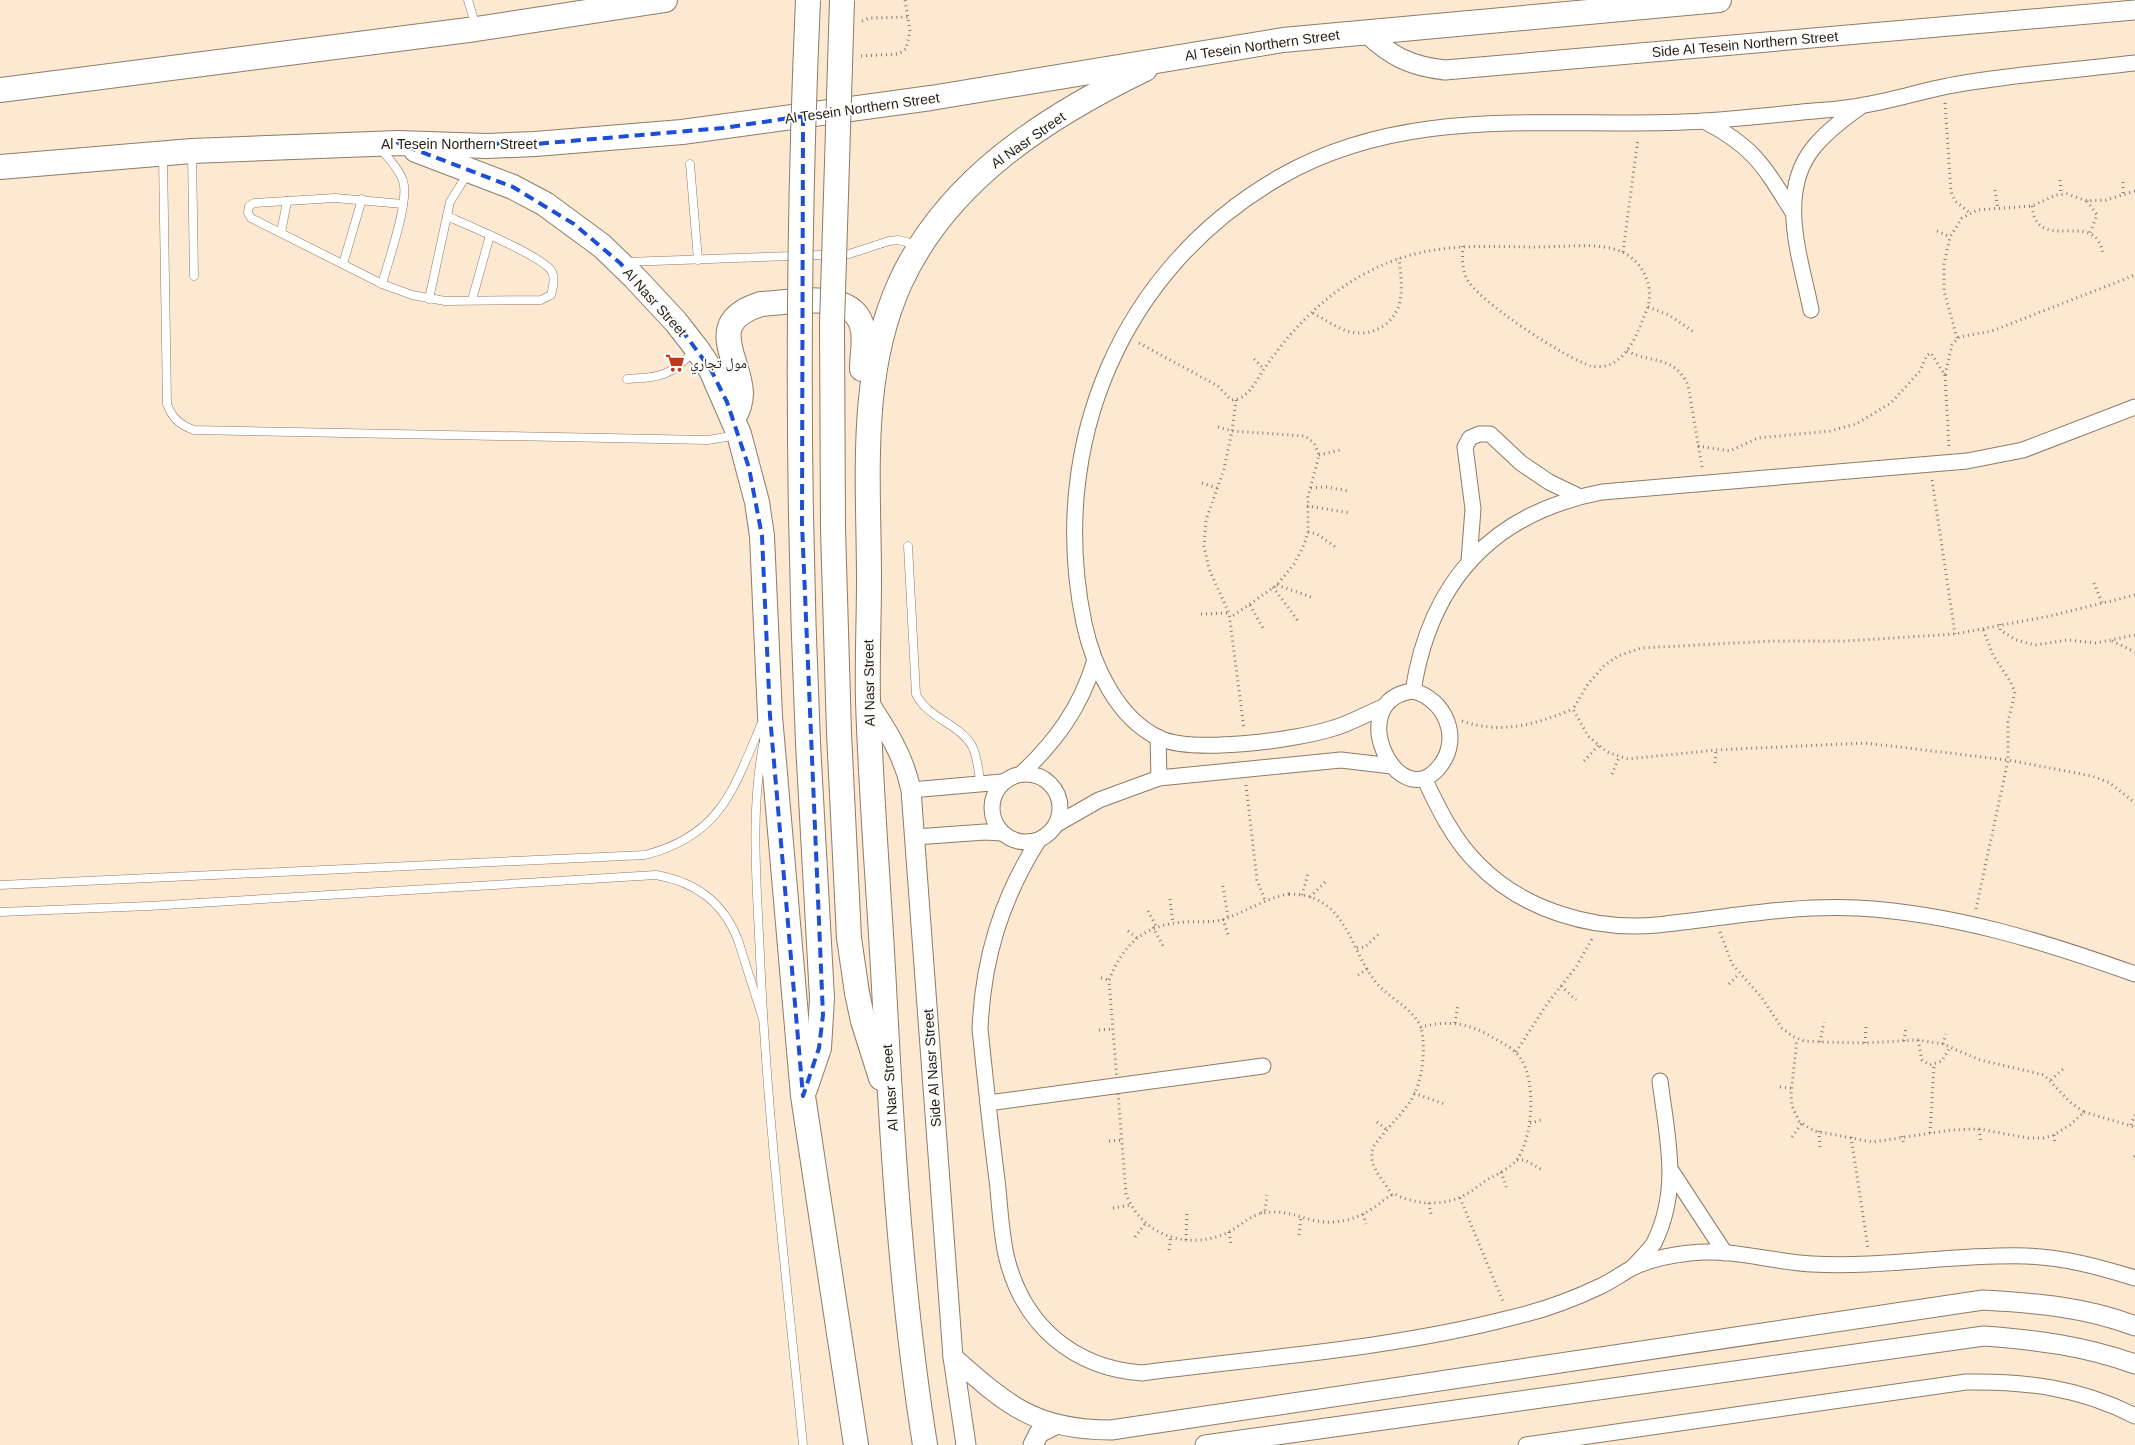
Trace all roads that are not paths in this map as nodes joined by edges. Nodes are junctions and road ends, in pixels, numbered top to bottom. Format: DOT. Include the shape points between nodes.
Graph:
graph roads {
  1 [pos="468,0"];
  2 [pos="545,0"];
  3 [pos="665,0"];
  4 [pos="808,0"];
  5 [pos="842,0"];
  6 [pos="1719,0"];
  7 [pos="2135,10"];
  8 [pos="487,27"];
  9 [pos="1365,32"];
  10 [pos="1169,58"];
  11 [pos="2135,63"];
  12 [pos="0,90"];
  13 [pos="1861,106"];
  14 [pos="1704,121"];
  15 [pos="387,144"];
  16 [pos="192,151"];
  17 [pos="163,153"];
  18 [pos="690,164"];
  19 [pos="0,166"];
  20 [pos="471,170"];
  21 [pos="362,199"];
  22 [pos="287,200"];
  23 [pos="403,204"];
  24 [pos="1792,211"];
  25 [pos="447,216"];
  26 [pos="281,233"];
  27 [pos="490,235"];
  28 [pos="920,246"];
  29 [pos="698,260"];
  30 [pos="620,262"];
  31 [pos="343,264"];
  32 [pos="194,276"];
  33 [pos="382,284"];
  34 [pos="429,299"];
  35 [pos="472,300"];
  36 [pos="1811,310"];
  37 [pos="697,349"];
  38 [pos="627,379"];
  39 [pos="2135,407"];
  40 [pos="869,424"];
  41 [pos="736,427"];
  42 [pos="1578,496"];
  43 [pos="908,546"];
  44 [pos="1469,561"];
  45 [pos="1094,662"];
  46 [pos="1413,691"];
  47 [pos="868,701"];
  48 [pos="1383,707"];
  49 [pos="770,710"];
  50 [pos="1158,737"];
  51 [pos="1392,766"];
  52 [pos="1022,774"];
  53 [pos="1159,778"];
  54 [pos="1425,780"];
  55 [pos="1002,782"];
  56 [pos="981,784"];
  57 [pos="911,790"];
  58 [pos="1057,824"];
  59 [pos="1002,833"];
  60 [pos="915,837"];
  61 [pos="1038,841"];
  62 [pos="0,885"];
  63 [pos="0,912"];
  64 [pos="2135,974"];
  65 [pos="762,1019"];
  66 [pos="1263,1066"];
  67 [pos="1660,1081"];
  68 [pos="803,1096"];
  69 [pos="890,1100"];
  70 [pos="988,1102"];
  71 [pos="1672,1172"];
  72 [pos="1725,1253"];
  73 [pos="1633,1268"];
  74 [pos="2135,1278"];
  75 [pos="2135,1326"];
  76 [pos="952,1357"];
  77 [pos="2135,1364"];
  78 [pos="2135,1416"];
  79 [pos="1055,1425"];
  80 [pos="1608,1439"];
  81 [pos="803,1445"];
  82 [pos="856,1445"];
  83 [pos="925,1445"];
  84 [pos="966,1445"];
  85 [pos="1033,1445"];
  86 [pos="1205,1445"];
  87 [pos="1526,1445"];
  1 -- 8 [label="lane"];
  2 -- 8 [label="main road"];
  3 -- 8 [label="main road"];
  4 -- 68 [label="main road, bridge" via="800,322 802,524 808,742 822,998 819,1048"];
  5 -- 69 [label="main road, bridge" via="832,314 833,529 839,734 848,909 857,993 871,1048"];
  6 -- 9 [label="main road, Al Tesein Northern Street"];
  7 -- 9 [label="street, Side Al Tesein Northern Street" via="1445,70 1420,67 1397,58"];
  8 -- 12 [label="main road"];
  9 -- 10 [label="main road, Al Tesein Northern Street" via="1283,40"];
  10 -- 15 [label="main road, Al Tesein Northern Street" via="931,98 723,128 535,144"];
  10 -- 28 [label="main road, Al Nasr Street" via="1118,82 1005,152 963,190"];
  11 -- 13 [label="street" via="1943,87"];
  13 -- 14 [label="street"];
  13 -- 24 [label="street" via="1812,148 1798,178"];
  14 -- 24 [label="street" via="1728,133 1751,151"];
  14 -- 45 [label="street" via="1456,125 1410,130 1366,140 1282,175 1208,228 1170,267 1123,334 1089,418 1074,508 1074,554 1079,599"];
  15 -- 16 [label="main road, Al Tesein Northern Street"];
  15 -- 20 [label="main road, Al Nasr Street"];
  15 -- 23 [label="lane" via="403,178"];
  16 -- 17 [label="main road, Al Tesein Northern Street"];
  16 -- 32 [label="lane"];
  17 -- 19 [label="main road, Al Tesein Northern Street"];
  17 -- 41 [label="lane" via="167,404 170,413 184,427 194,430 698,440 719,440"];
  18 -- 29 [label="lane"];
  20 -- 25 [label="lane" via="452,196"];
  20 -- 30 [label="main road, Al Nasr Street" via="545,204"];
  21 -- 22 [label="lane"];
  21 -- 23 [label="lane"];
  21 -- 31 [label="lane"];
  22 -- 26 [label="lane"];
  22 -- 26 [label="lane" via="254,203 248,209 251,218"];
  23 -- 33 [label="lane"];
  24 -- 36 [label="street"];
  25 -- 27 [label="lane"];
  25 -- 34 [label="lane"];
  26 -- 31 [label="lane"];
  27 -- 35 [label="lane"];
  27 -- 35 [label="lane" via="548,266 553,277 552,291 548,298 541,300"];
  28 -- 29 [label="lane" via="898,240 849,254"];
  28 -- 40 [label="main road, Al Nasr Street" via="900,283 880,337 870,395"];
  29 -- 30 [label="lane"];
  30 -- 37 [label="main road, Al Nasr Street"];
  31 -- 33 [label="lane"];
  33 -- 34 [label="lane"];
  34 -- 35 [label="lane"];
  37 -- 38 [label="lane" via="669,373"];
  37 -- 41 [label="main road, Al Nasr Street" via="712,370"];
  39 -- 42 [label="street" via="2023,450 1950,463"];
  40 -- 41 [label="main road" via="860,401 864,341 861,324 851,309 827,300 761,304 735,320 728,345 741,393"];
  40 -- 47 [label="main road, Al Nasr Street"];
  41 -- 49 [label="main road, Al Nasr Street" via="757,502 762,536"];
  42 -- 44 [label="street" via="1519,520"];
  42 -- 44 [label="street" via="1549,482 1522,463 1490,434 1470,438 1465,447 1473,509"];
  43 -- 56 [label="lane" via="916,694 926,710 969,742"];
  44 -- 46 [label="street" via="1451,584 1433,617 1417,662"];
  45 -- 50 [label="street" via="1124,709"];
  45 -- 52 [label="street" via="1073,713 1058,735"];
  46 -- 48 [label="street" via="1401,692"];
  46 -- 54 [label="street" via="1426,694 1436,702 1448,725 1448,751 1439,768"];
  47 -- 57 [label="street, Side Al Nasr Street" via="895,742"];
  47 -- 69 [label="main road, Al Nasr Street"];
  48 -- 50 [label="street" via="1351,723 1303,735 1207,746"];
  48 -- 51 [label="street" via="1378,725 1380,740"];
  49 -- 62 [label="lane" via="728,799 716,816 684,842 644,855"];
  49 -- 65 [label="lane" via="759,768 754,828"];
  49 -- 68 [label="main road, Al Nasr Street"];
  50 -- 53 [label="street"];
  51 -- 53 [label="street" via="1340,760"];
  51 -- 54 [label="street" via="1406,778"];
  52 -- 55 [label="street"];
  52 -- 58 [label="street" via="1037,775 1050,783 1058,795 1060,810"];
  53 -- 58 [label="street" via="1099,800"];
  54 -- 64 [label="street" via="1447,824 1477,864 1513,893 1566,917 1600,924 1656,925 1798,909 1855,908 1915,913 1973,924 2038,942"];
  55 -- 56 [label="street"];
  55 -- 59 [label="street" via="994,794 991,808 994,822"];
  56 -- 57 [label="street"];
  57 -- 60 [label="street, Side Al Nasr Street"];
  58 -- 61 [label="street"];
  59 -- 60 [label="street"];
  59 -- 61 [label="street" via="1025,843"];
  60 -- 76 [label="street, Side Al Nasr Street"];
  61 -- 70 [label="street" via="999,917 985,972 980,1029"];
  63 -- 65 [label="lane" via="656,875 692,885 719,906 738,940"];
  65 -- 81 [label="lane"];
  66 -- 70 [label="street"];
  67 -- 71 [label="street"];
  68 -- 82 [label="main road, Al Nasr Street"];
  69 -- 83 [label="main road, Al Nasr Street" via="912,1365"];
  70 -- 73 [label="street" via="1012,1276 1032,1314 1044,1328 1069,1350 1102,1367 1142,1373 1414,1339 1510,1318 1575,1297"];
  71 -- 72 [label="street"];
  71 -- 73 [label="street" via="1669,1197 1653,1244"];
  72 -- 73 [label="street" via="1693,1252 1662,1257"];
  72 -- 74 [label="street" via="1813,1264 2028,1256 2080,1263"];
  75 -- 79 [label="street" via="2050,1304 1983,1300 1111,1430"];
  76 -- 79 [label="street" via="1004,1402"];
  76 -- 84 [label="street, Side Al Nasr Street"];
  77 -- 86 [label="street" via="2044,1340 1984,1336"];
  78 -- 80 [label="street" via="2082,1394 2044,1385 1966,1382"];
  79 -- 85 [label="street" via="1039,1433"];
  80 -- 87 [label="street"];
}
